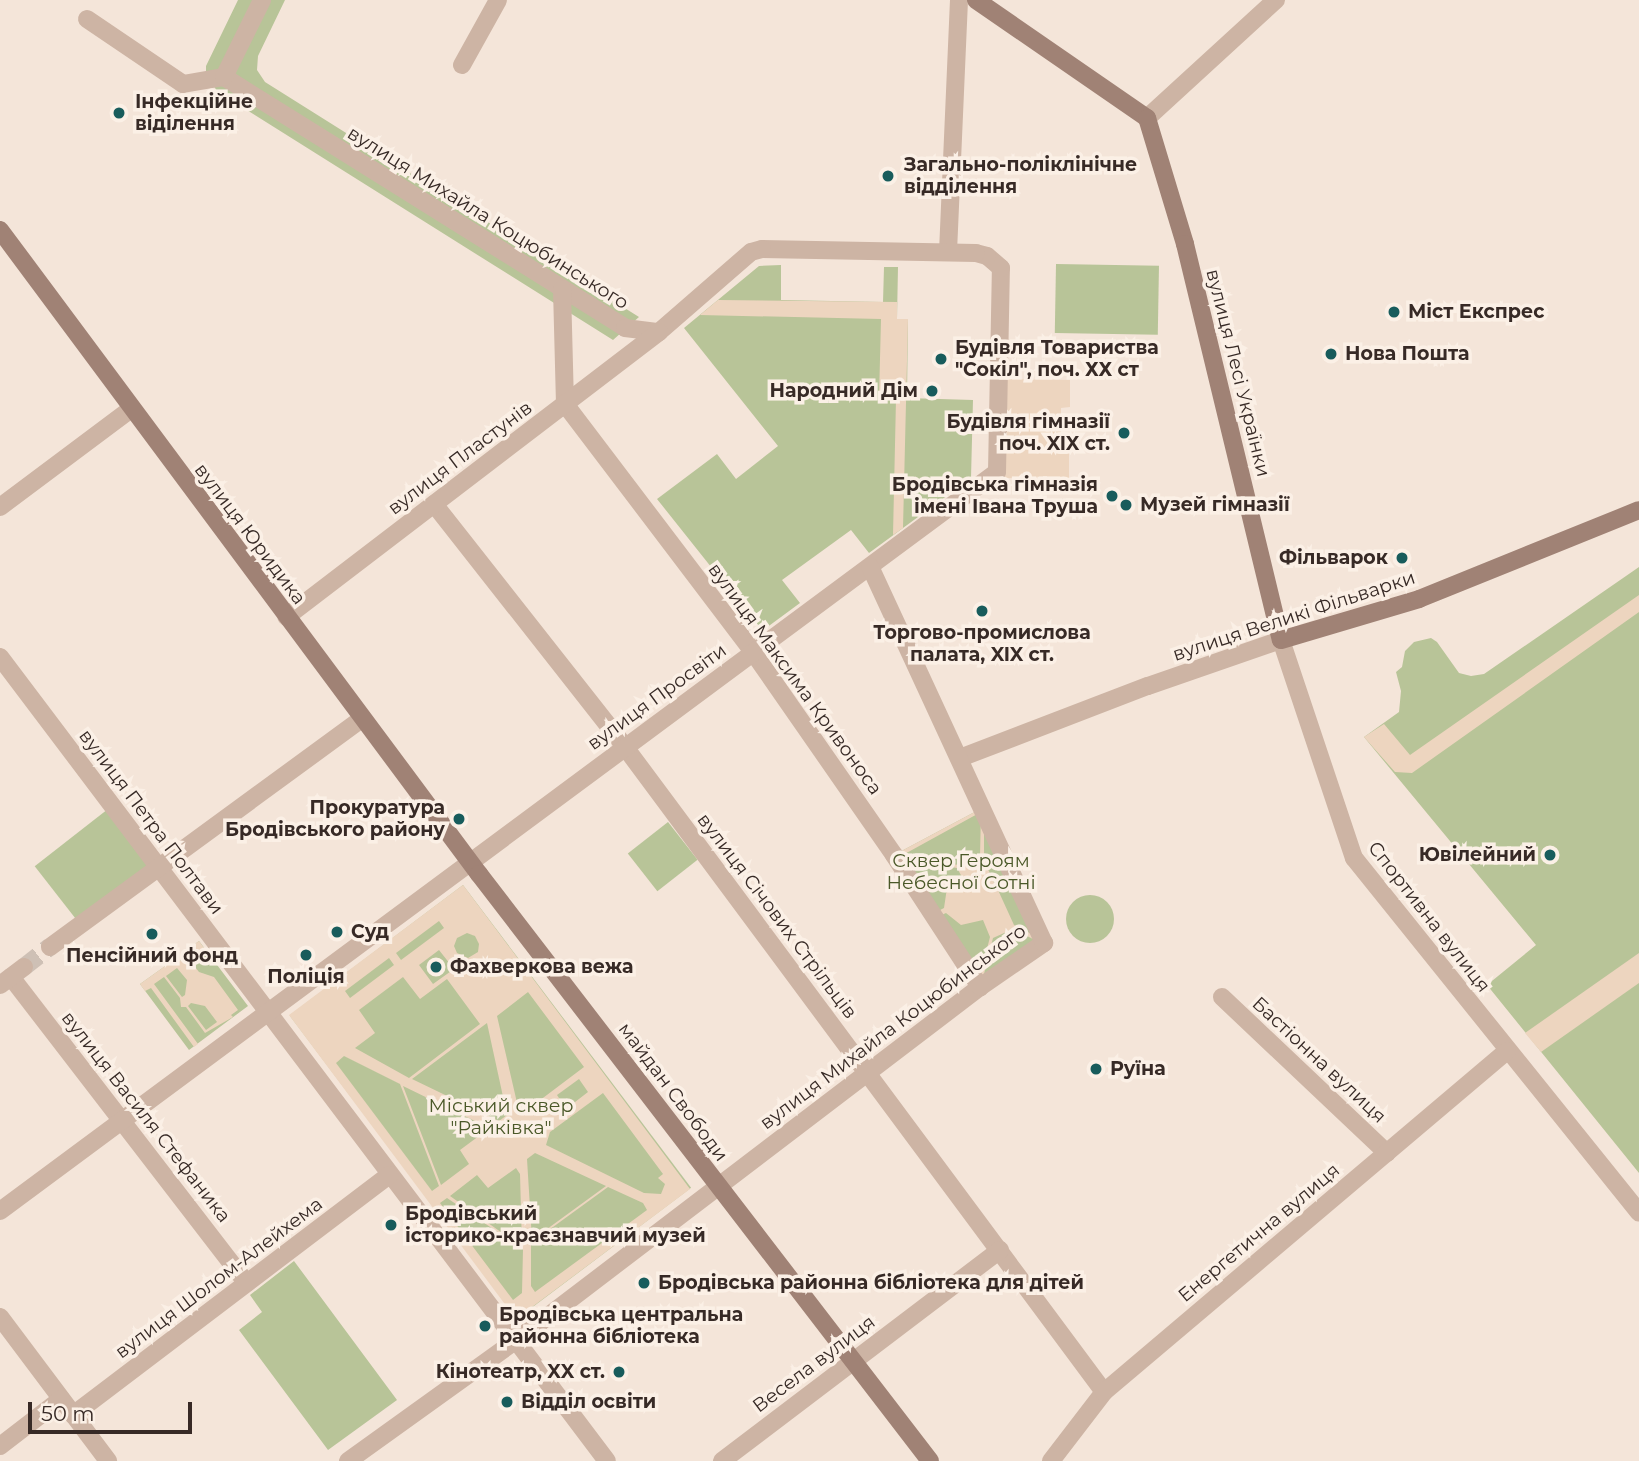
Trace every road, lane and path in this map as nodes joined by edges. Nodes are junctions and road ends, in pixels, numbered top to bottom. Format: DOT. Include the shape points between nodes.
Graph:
graph roads {
  1 [pos="262,0"];
  2 [pos="498,0"];
  3 [pos="959,0"];
  4 [pos="976,0"];
  5 [pos="1276,0"];
  6 [pos="87,19"];
  7 [pos="461,65"];
  8 [pos="224,77"];
  9 [pos="1147,118"];
  10 [pos="0,230"];
  11 [pos="948,252"];
  12 [pos="562,289"];
  13 [pos="659,332"];
  14 [pos="565,404"];
  15 [pos="131,409"];
  16 [pos="434,504"];
  17 [pos="0,507"];
  18 [pos="1639,510"];
  19 [pos="870,567"];
  20 [pos="286,617"];
  21 [pos="1281,640"];
  22 [pos="754,652"];
  23 [pos="0,657"];
  24 [pos="362,719"];
  25 [pos="625,747"];
  26 [pos="960,758"];
  27 [pos="470,861"];
  28 [pos="159,867"];
  29 [pos="50,947"];
  30 [pos="12,977"];
  31 [pos="980,987"];
  32 [pos="1222,998"];
  33 [pos="268,1012"];
  34 [pos="1507,1051"];
  35 [pos="867,1073"];
  36 [pos="121,1121"];
  37 [pos="1387,1153"];
  38 [pos="390,1175"];
  39 [pos="719,1187"];
  40 [pos="0,1211"];
  41 [pos="1639,1213"];
  42 [pos="1000,1250"];
  43 [pos="247,1283"];
  44 [pos="0,1317"];
  45 [pos="515,1340"];
  46 [pos="853,1361"];
  47 [pos="1104,1392"];
  48 [pos="61,1399"];
  49 [pos="73,1415"];
  50 [pos="0,1446"];
  51 [pos="108,1461"];
  52 [pos="348,1461"];
  53 [pos="607,1461"];
  54 [pos="722,1461"];
  55 [pos="930,1461"];
  56 [pos="1051,1461"];
  1 -- 8 [label="street"];
  2 -- 7 [label="street"];
  3 -- 11 [label="street"];
  4 -- 9 [label="street"];
  5 -- 9 [label="street"];
  6 -- 8 [label="street" via="183,84"];
  8 -- 12 [label="street, вулиця Михайла Коцюбинського"];
  9 -- 21 [label="street, вулиця Лесі Українки" via="1185,244"];
  10 -- 15 [label="street, вулиця Юридика"];
  11 -- 13 [label="street" via="762,248 751,252"];
  11 -- 19 [label="street" via="982,254 1001,268 997,472"];
  12 -- 13 [label="street, вулиця Михайла Коцюбинського" via="625,328"];
  12 -- 14 [label="street"];
  13 -- 14 [label="street, вулиця Пластунів"];
  14 -- 16 [label="street, вулиця Пластунів"];
  14 -- 22 [label="street, вулиця Максима Кривоноса"];
  15 -- 17 [label="street"];
  15 -- 20 [label="street, вулиця Юридика"];
  16 -- 20 [label="street, вулиця Пластунів"];
  16 -- 25 [label="street, вулиця Січових Стрільців"];
  18 -- 21 [label="street, вулиця Великі Фільварки" via="1419,599"];
  19 -- 22 [label="street, вулиця Просвіти"];
  19 -- 26 [label="street, вулиця Михайла Коцюбинського"];
  20 -- 24 [label="street, вулиця Юридика"];
  21 -- 26 [label="street, вулиця Великі Фільварки"];
  21 -- 34 [label="street, Спортивна вулиця" via="1354,858"];
  22 -- 25 [label="street, вулиця Просвіти"];
  22 -- 31 [label="street, вулиця Максима Кривоноса"];
  23 -- 28 [label="street, вулиця Петра Полтави"];
  24 -- 27 [label="street, вулиця Юридика"];
  24 -- 28 [label="street"];
  25 -- 27 [label="street, вулиця Просвіти"];
  25 -- 35 [label="street, вулиця Січових Стрільців"];
  26 -- 31 [label="street, вулиця Михайла Коцюбинського" via="1044,943"];
  27 -- 33 [label="street"];
  27 -- 39 [label="street, майдан Свободи"];
  28 -- 29 [label="street"];
  28 -- 33 [label="street, вулиця Петра Полтави"];
  30 -- 36 [label="street, вулиця Василя Стефаника"];
  31 -- 35 [label="street, вулиця Михайла Коцюбинського"];
  32 -- 37 [label="street, Бастіонна вулиця"];
  33 -- 36 [label="street"];
  33 -- 38 [label="street"];
  34 -- 37 [label="street, Енергетична вулиця"];
  34 -- 41 [label="street, Спортивна вулиця"];
  35 -- 39 [label="street, вулиця Михайла Коцюбинського"];
  35 -- 42 [label="street, вулиця Січових Стрільців"];
  36 -- 40 [label="street"];
  36 -- 43 [label="street, вулиця Василя Стефаника"];
  37 -- 47 [label="street, Енергетична вулиця"];
  38 -- 43 [label="street, вулиця Шолом-Алейхема"];
  38 -- 45 [label="street"];
  39 -- 45 [label="street, майдан Свободи"];
  39 -- 46 [label="street"];
  42 -- 46 [label="street, Весела вулиця"];
  42 -- 47 [label="street, вулиця Січових Стрільців"];
  43 -- 49 [label="street, вулиця Шолом-Алейхема"];
  44 -- 48 [label="street"];
  45 -- 52 [label="street, майдан Свободи"];
  45 -- 53 [label="street"];
  46 -- 54 [label="street, Весела вулиця"];
  46 -- 55 [label="street"];
  47 -- 56 [label="street, Енергетична вулиця"];
  48 -- 49 [label="street"];
  48 -- 50 [label="street"];
  49 -- 51 [label="street"];
}
